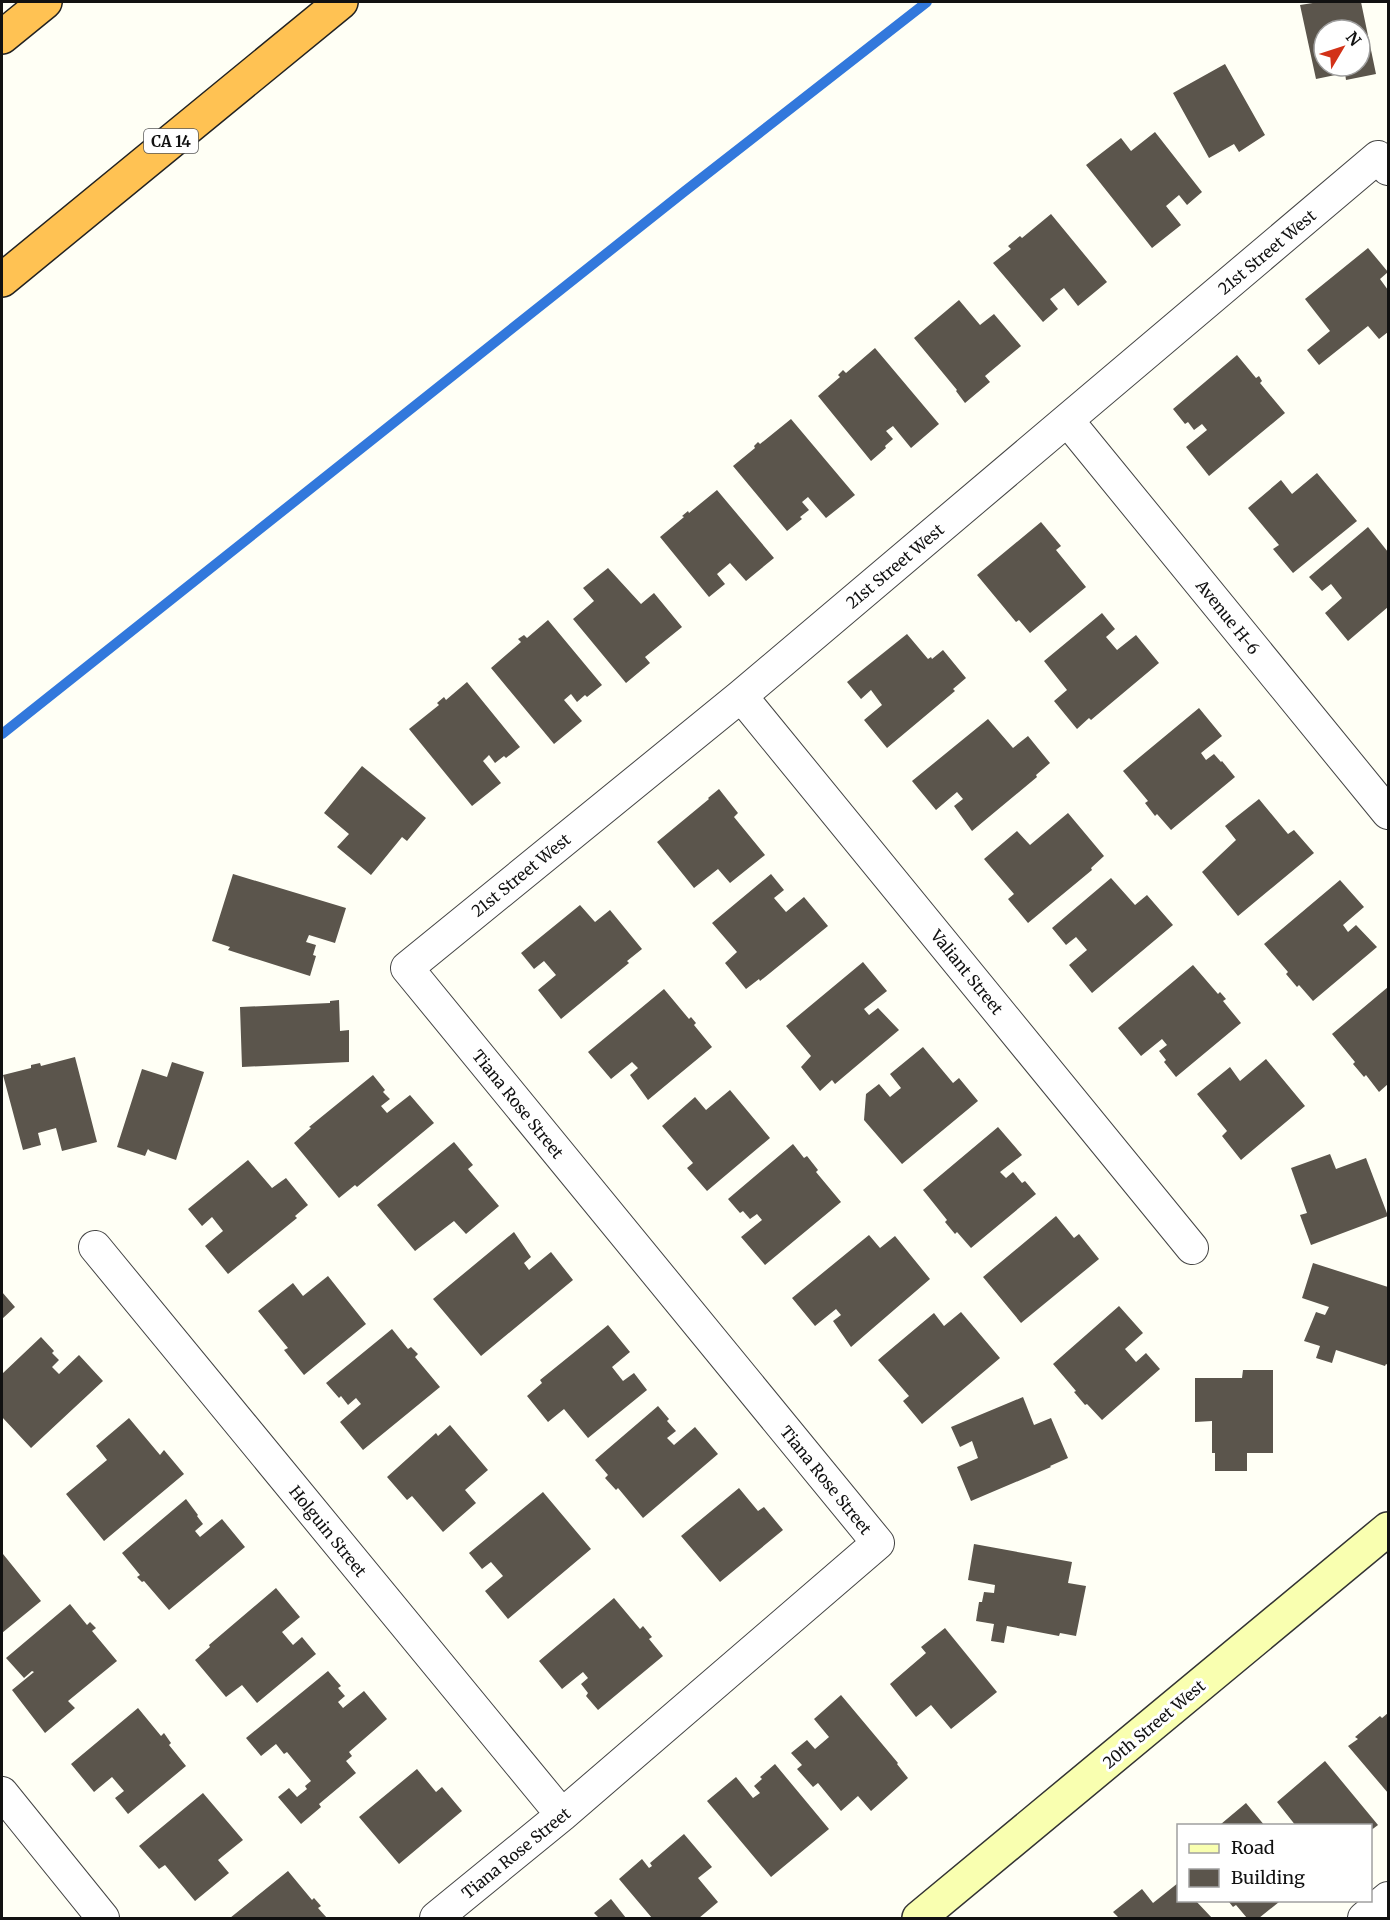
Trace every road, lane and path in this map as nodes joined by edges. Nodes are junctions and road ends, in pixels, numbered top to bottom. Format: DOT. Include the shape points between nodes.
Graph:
graph roads {
  1 [pos="45,2"];
  2 [pos="341,2"];
  3 [pos="2,37"];
  4 [pos="1384,163"];
  5 [pos="2,280"];
  6 [pos="1068,421"];
  7 [pos="741,696"];
  8 [pos="1389,813"];
  9 [pos="407,968"];
  10 [pos="95,1248"];
  11 [pos="1192,1248"];
  12 [pos="1389,1529"];
  13 [pos="2,1793"];
  14 [pos="562,1815"];
  15 [pos="1389,1898"];
  16 [pos="103,1918"];
  17 [pos="436,1918"];
  18 [pos="919,1918"];
  19 [pos="1364,1918"];
  1 -- 3 [label="highway"];
  2 -- 5 [label="highway, CA 14"];
  4 -- 6 [label="street, 21st Street West"];
  6 -- 7 [label="street, 21st Street West"];
  6 -- 8 [label="street, Avenue H-6"];
  7 -- 9 [label="street, 21st Street West"];
  7 -- 11 [label="street, Valiant Street"];
  9 -- 14 [label="street, Tiana Rose Street" via="878,1543"];
  10 -- 14 [label="street, Holguin Street"];
  12 -- 18 [label="main road, 20th Street West"];
  13 -- 16 [label="street"];
  14 -- 17 [label="street, Tiana Rose Street"];
  15 -- 19 [label="street"];
}
